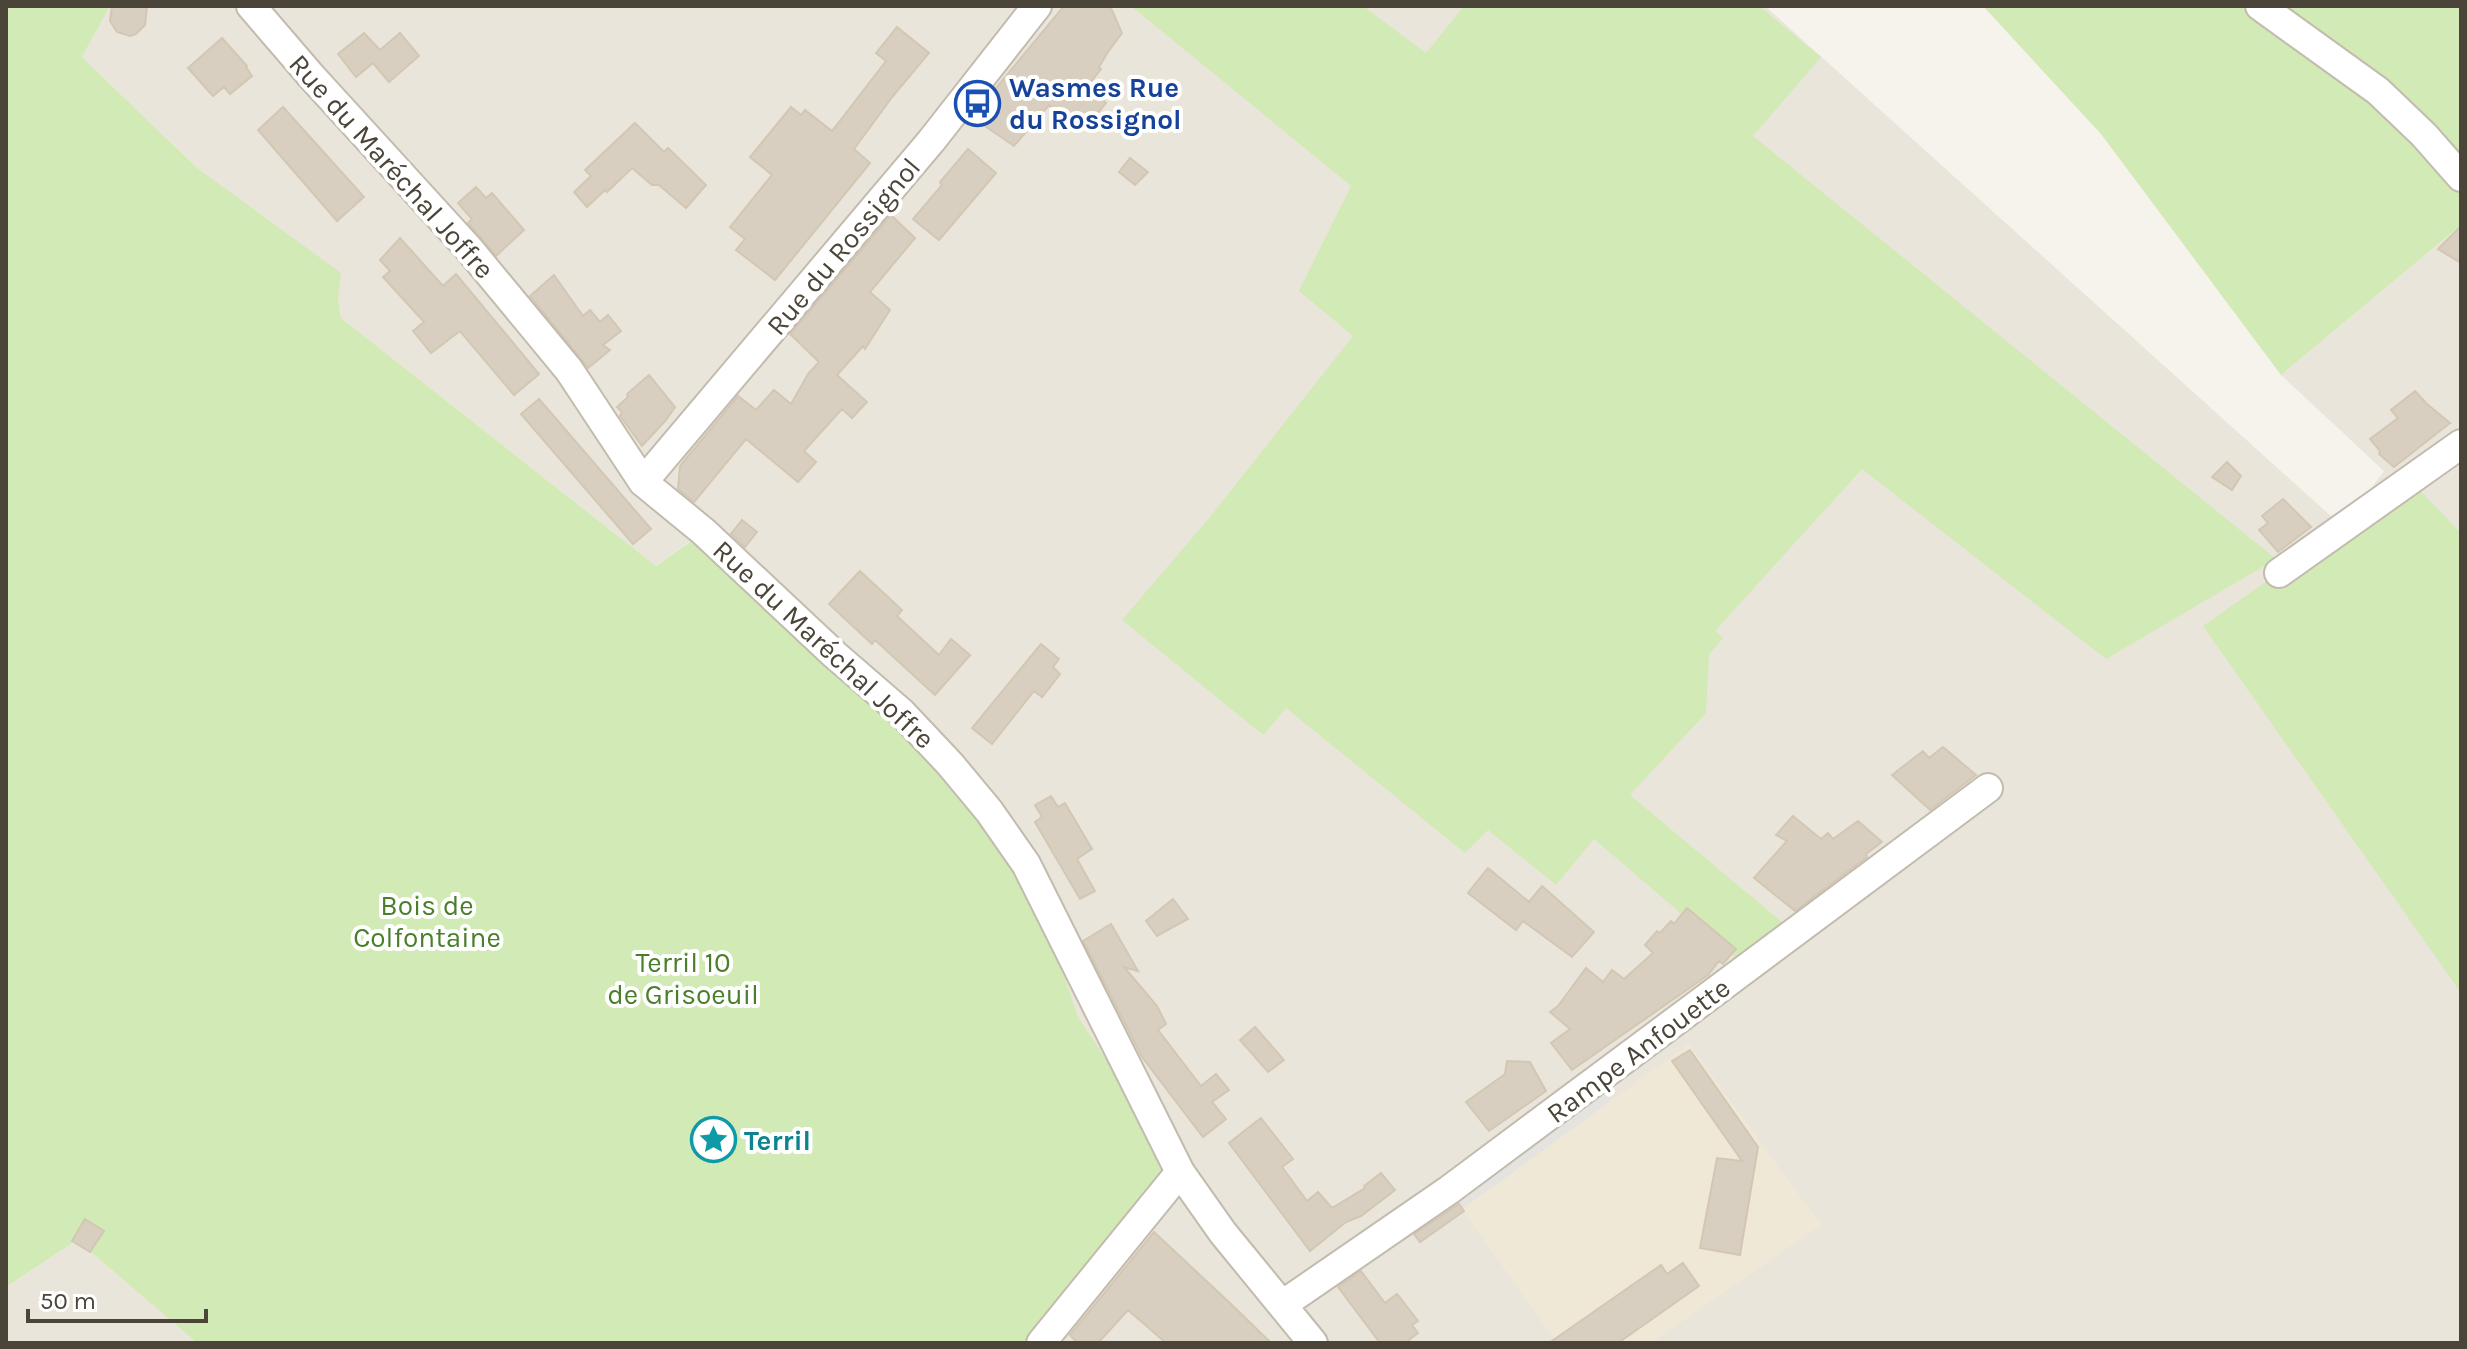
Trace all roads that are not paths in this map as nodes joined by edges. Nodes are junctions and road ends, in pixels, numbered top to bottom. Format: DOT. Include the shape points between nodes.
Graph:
graph roads {
  1 [pos="251,6"];
  2 [pos="1037,6"];
  3 [pos="2260,6"];
  4 [pos="2461,177"];
  5 [pos="2461,444"];
  6 [pos="643,482"];
  7 [pos="2279,573"];
  8 [pos="1988,788"];
  9 [pos="1180,1172"];
  10 [pos="1282,1305"];
  11 [pos="1041,1343"];
  12 [pos="1313,1343"];
  1 -- 6 [label="street, Rue du Maréchal Joffre" via="469,249 569,370"];
  2 -- 6 [label="street, Rue du Rossignol" via="932,140"];
  3 -- 4 [label="street" via="2378,91"];
  5 -- 7 [label="street"];
  6 -- 9 [label="street, Rue du Maréchal Joffre" via="901,712 989,811 1026,864"];
  8 -- 10 [label="street, Rampe Anfouette" via="1449,1190"];
  9 -- 10 [label="street, Rue du Maréchal Joffre"];
  9 -- 11 [label="street"];
  10 -- 12 [label="street, Rue du Maréchal Joffre"];
}
